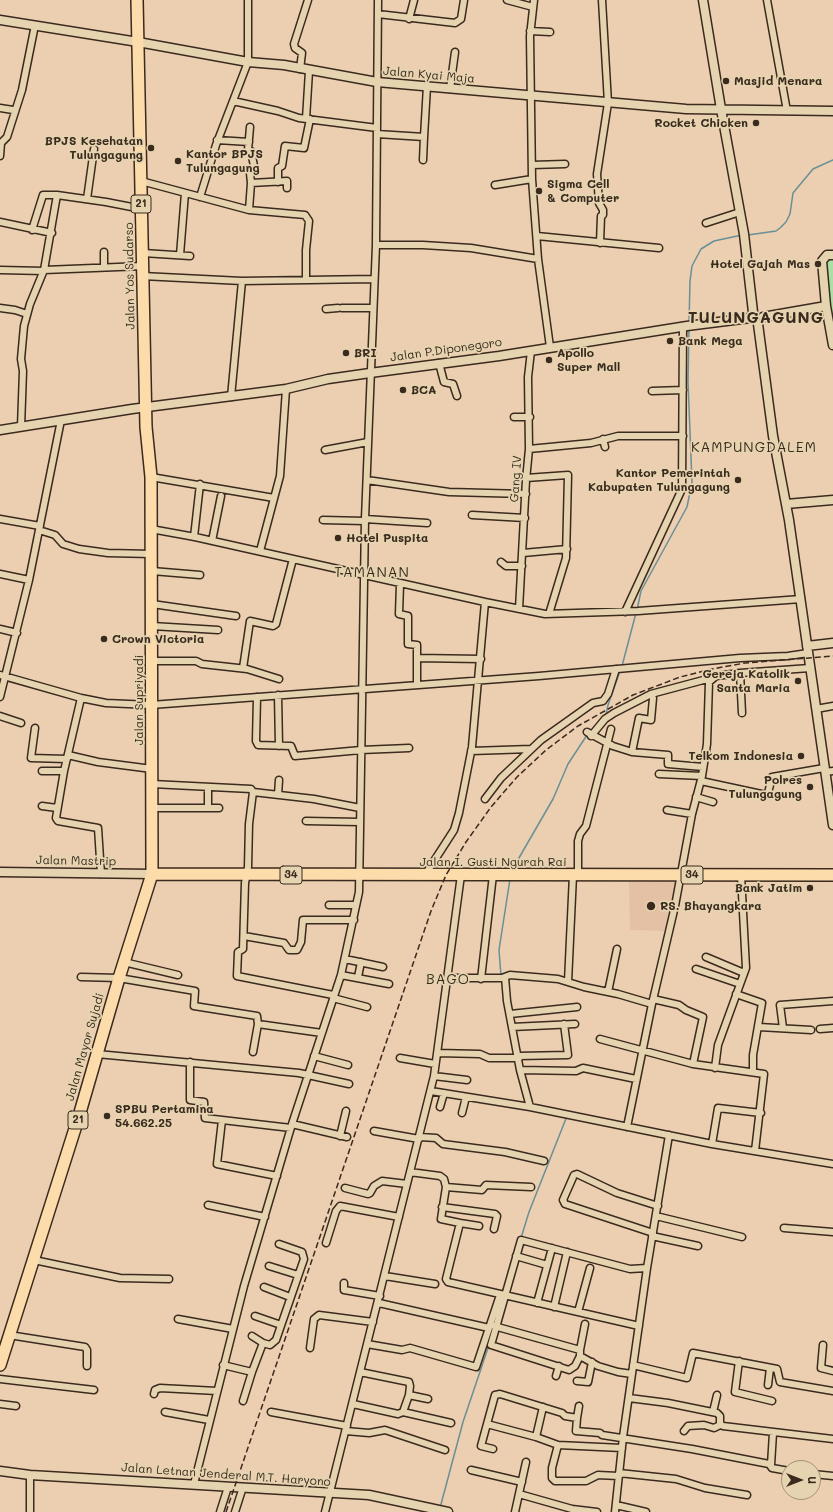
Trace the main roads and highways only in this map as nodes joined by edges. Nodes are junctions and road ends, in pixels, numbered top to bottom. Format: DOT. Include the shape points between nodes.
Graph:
graph roads {
  1 [pos="137,0"];
  2 [pos="703,0"];
  3 [pos="0,20"];
  4 [pos="138,42"];
  5 [pos="721,109"];
  6 [pos="833,111"];
  7 [pos="833,255"];
  8 [pos="826,306"];
  9 [pos="751,315"];
  10 [pos="760,320"];
  11 [pos="833,346"];
  12 [pos="146,407"];
  13 [pos="0,430"];
  14 [pos="833,500"];
  15 [pos="786,504"];
  16 [pos="833,643"];
  17 [pos="807,650"];
  18 [pos="827,770"];
  19 [pos="833,825"];
  20 [pos="0,872"];
  21 [pos="152,874"];
  22 [pos="833,875"];
  23 [pos="2,1349"];
  24 [pos="0,1365"];
  25 [pos="0,1471"];
  26 [pos="444,1511"];
  1 -- 4 [label="highway, Jalan Yos Sudarso / 21"];
  2 -- 5 [label="main road"];
  3 -- 4 [label="main road, Jalan Kyai Maja"];
  4 -- 5 [label="main road, Jalan Kyai Maja" via="377,82 608,103"];
  4 -- 12 [label="highway, Jalan Yos Sudarso / 21"];
  5 -- 6 [label="main road, Jalan Kyai Maja"];
  5 -- 9 [label="main road" via="746,248"];
  7 -- 8 [label="main road" via="825,257 822,261"];
  8 -- 10 [label="main road"];
  8 -- 11 [label="main road"];
  9 -- 10 [label="main road" via="754,324"];
  9 -- 12 [label="main road, Jalan P.Diponegoro" via="531,351 328,379 286,389"];
  10 -- 15 [label="main road" via="773,436"];
  12 -- 13 [label="main road, Jalan P.Diponegoro"];
  12 -- 21 [label="highway, Jalan Supriyadi / 21" via="151,477 152,554"];
  14 -- 15 [label="main road"];
  15 -- 17 [label="main road"];
  16 -- 17 [label="main road"];
  17 -- 18 [label="main road"];
  18 -- 19 [label="main road"];
  20 -- 21 [label="main road, Jalan Mastrip"];
  21 -- 22 [label="highway, Jalan I. Gusti Ngurah Rai / 34"];
  21 -- 23 [label="highway, Jalan Mayor Sujadi / 21" via="34,1260"];
  23 -- 24 [label="highway, Jalan Mayor Sujadi / 21"];
  25 -- 26 [label="main road, Jalan Letnan Jenderal M.T. Haryono" via="30,1475 370,1495"];
}
